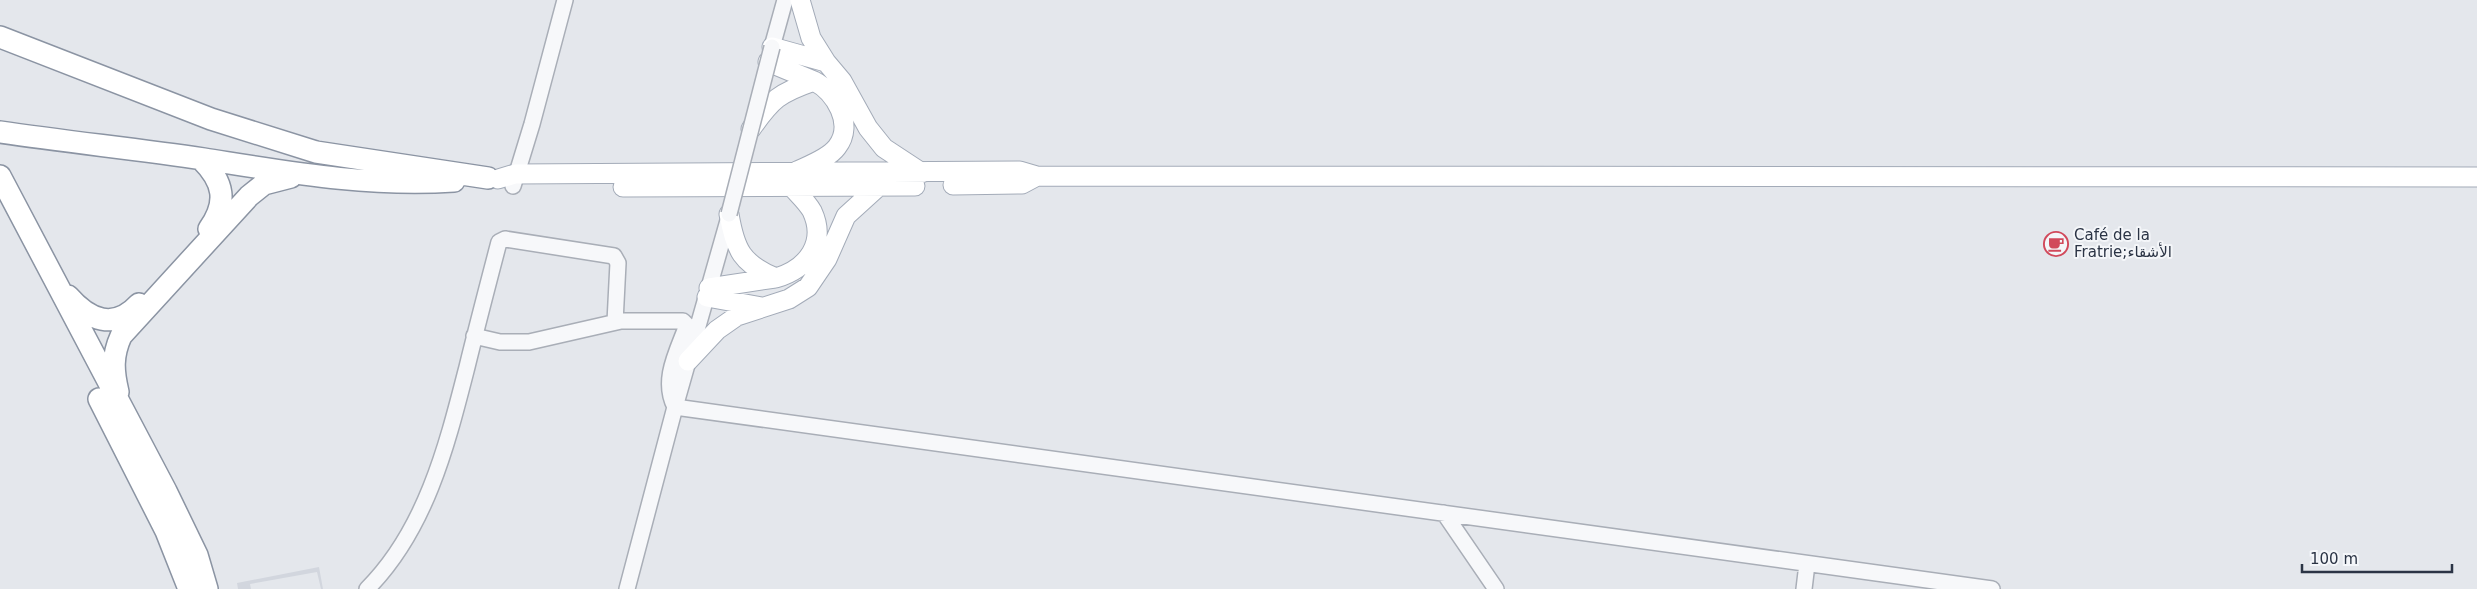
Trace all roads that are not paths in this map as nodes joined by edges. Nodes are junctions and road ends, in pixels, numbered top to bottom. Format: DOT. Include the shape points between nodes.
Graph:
graph roads {
  1 [pos="565,0"];
  2 [pos="790,1"];
  3 [pos="0,37"];
  4 [pos="770,54"];
  5 [pos="826,62"];
  6 [pos="814,81"];
  7 [pos="751,129"];
  8 [pos="10,133"];
  9 [pos="201,159"];
  10 [pos="922,173"];
  11 [pos="303,174"];
  12 [pos="0,176"];
  13 [pos="1037,176"];
  14 [pos="2477,177"];
  15 [pos="503,179"];
  16 [pos="793,180"];
  17 [pos="879,186"];
  18 [pos="0,208"];
  19 [pos="729,214"];
  20 [pos="53,277"];
  21 [pos="776,278"];
  22 [pos="708,292"];
  23 [pos="762,307"];
  24 [pos="615,322"];
  25 [pos="474,336"];
  26 [pos="688,361"];
  27 [pos="674,407"];
  28 [pos="125,416"];
  29 [pos="1444,513"];
  30 [pos="1807,564"];
  31 [pos="189,589"];
  32 [pos="207,589"];
  33 [pos="367,589"];
  34 [pos="627,589"];
  35 [pos="1496,589"];
  36 [pos="1804,589"];
  37 [pos="1992,589"];
  1 -- 15 [label="street" via="532,124"];
  2 -- 4 [label="street"];
  2 -- 5 [label="main road"];
  3 -- 15 [label="highway" via="211,120 316,152"];
  4 -- 5 [label="main road"];
  4 -- 6 [label="main road"];
  4 -- 7 [label="street, bridge"];
  5 -- 10 [label="main road" via="842,81 868,128 884,148"];
  6 -- 7 [label="main road" via="787,90 769,103"];
  6 -- 16 [label="main road" via="832,95 843,115 843,134 837,147"];
  7 -- 19 [label="street, bridge"];
  8 -- 9 [label="highway"];
  9 -- 11 [label="highway"];
  9 -- 20 [label="highway" via="212,170 221,192 217,218 132,312 122,318 107,320 91,317"];
  10 -- 13 [label="main road" via="1020,171"];
  10 -- 16 [label="main road"];
  11 -- 15 [label="highway" via="403,183"];
  11 -- 28 [label="highway" via="264,184 249,196 121,336 114,352 113,367"];
  12 -- 20 [label="highway"];
  13 -- 14 [label="main road"];
  13 -- 17 [label="main road" via="1022,184"];
  15 -- 16 [label="main road"];
  16 -- 17 [label="main road"];
  16 -- 21 [label="main road" via="811,210 817,228 816,248 791,274"];
  17 -- 23 [label="main road" via="846,216 827,259 808,287 790,299"];
  18 -- 31 [label="highway" via="166,531"];
  19 -- 21 [label="main road" via="733,238 742,255 757,270"];
  19 -- 22 [label="street"];
  20 -- 28 [label="highway"];
  21 -- 22 [label="main road"];
  22 -- 23 [label="main road"];
  22 -- 26 [label="street"];
  23 -- 26 [label="main road" via="737,316 716,330"];
  24 -- 25 [label="street" via="529,342 500,342"];
  24 -- 25 [label="street" via="616,258 505,239 499,242"];
  24 -- 27 [label="street" via="686,323 668,383"];
  25 -- 33 [label="street" via="450,432 426,500 402,545"];
  26 -- 27 [label="street"];
  27 -- 29 [label="street"];
  27 -- 34 [label="street"];
  28 -- 32 [label="highway" via="197,555"];
  29 -- 30 [label="street"];
  29 -- 35 [label="street"];
  30 -- 36 [label="street"];
  30 -- 37 [label="street"];
}
